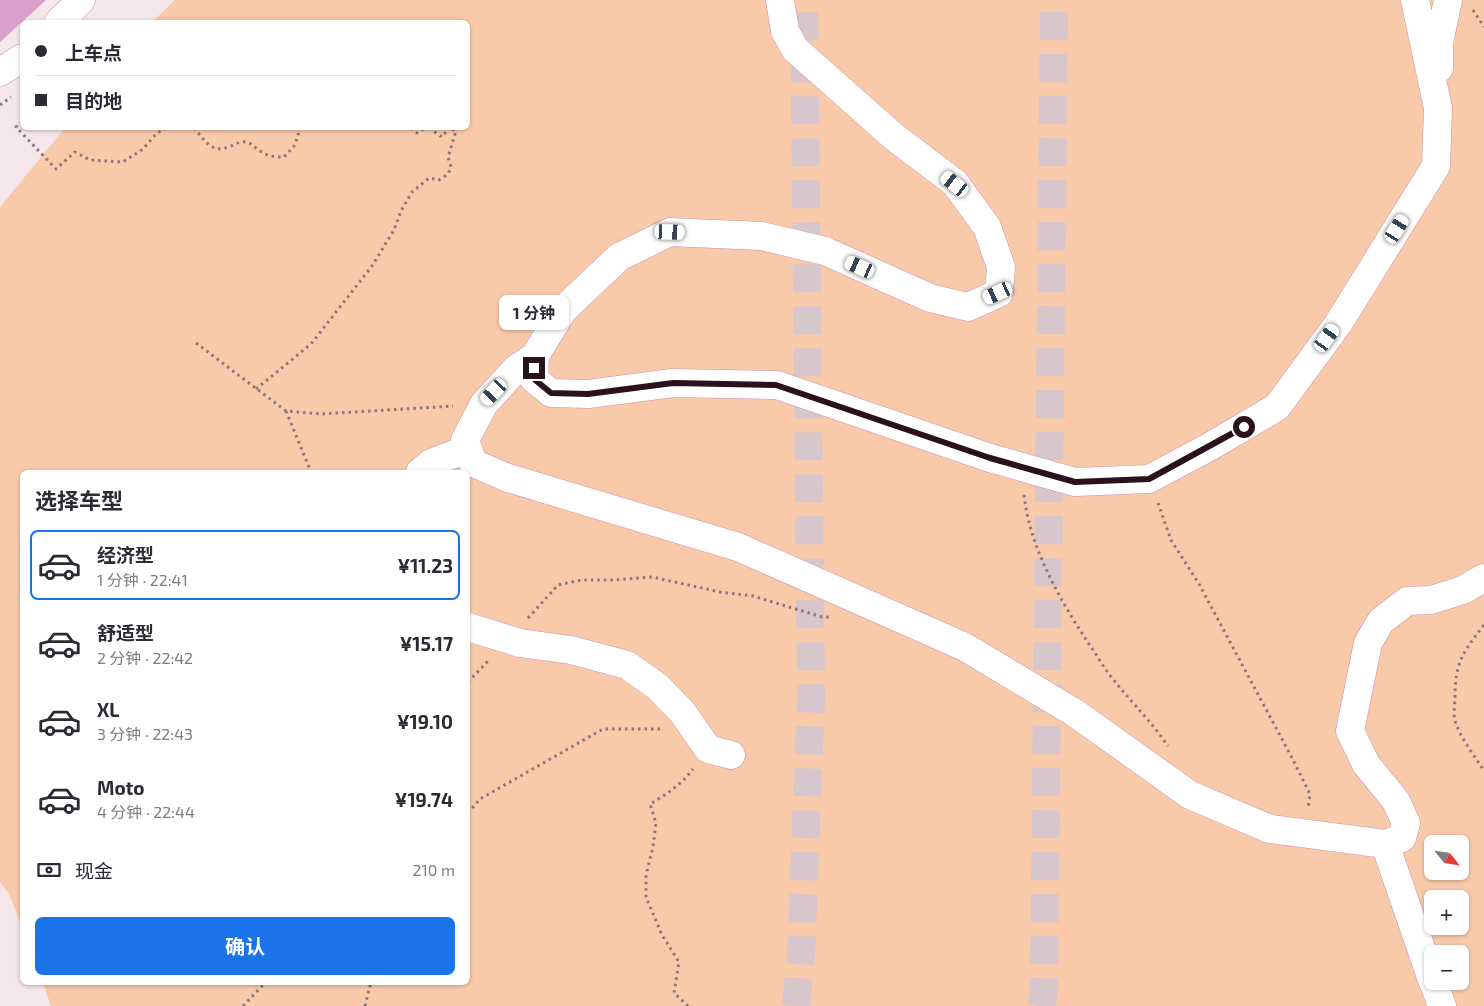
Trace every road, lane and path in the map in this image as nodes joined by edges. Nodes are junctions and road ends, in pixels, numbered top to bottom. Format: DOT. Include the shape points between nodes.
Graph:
graph roads {
  1 [pos="81,0"];
  2 [pos="780,0"];
  3 [pos="1416,0"];
  4 [pos="1458,2"];
  5 [pos="61,20"];
  6 [pos="1484,27"];
  7 [pos="20,59"];
  8 [pos="0,72"];
  9 [pos="1438,108"];
  10 [pos="20,123"];
  11 [pos="163,130"];
  12 [pos="195,130"];
  13 [pos="300,130"];
  14 [pos="432,130"];
  15 [pos="447,130"];
  16 [pos="454,130"];
  17 [pos="196,343"];
  18 [pos="535,356"];
  19 [pos="256,389"];
  20 [pos="484,404"];
  21 [pos="286,411"];
  22 [pos="468,449"];
  23 [pos="1021,467"];
  24 [pos="310,470"];
  25 [pos="422,470"];
  26 [pos="1149,479"];
  27 [pos="1484,578"];
  28 [pos="847,596"];
  29 [pos="1484,625"];
  30 [pos="470,628"];
  31 [pos="507,639"];
  32 [pos="470,680"];
  33 [pos="711,744"];
  34 [pos="1484,771"];
  35 [pos="1173,783"];
  36 [pos="470,811"];
  37 [pos="1306,833"];
  38 [pos="1385,844"];
  39 [pos="1424,954"];
  40 [pos="263,985"];
  41 [pos="370,985"];
  42 [pos="1436,990"];
  43 [pos="243,1006"];
  44 [pos="365,1006"];
  45 [pos="688,1006"];
  46 [pos="1442,1006"];
  1 -- 5 [label="street"];
  2 -- 18 [label="street" via="785,31 795,49 893,136 955,184 987,227 1001,267 998,293 968,307 930,298 825,251 761,236 670,232 619,257 563,310"];
  3 -- 9 [label="street"];
  4 -- 6 [label="path"];
  4 -- 9 [label="street" via="1439,43"];
  7 -- 8 [label="street"];
  9 -- 26 [label="street" via="1436,166 1338,324 1276,407"];
  10 -- 11 [label="path" via="16,127 56,169 75,152 90,160 123,162"];
  12 -- 13 [label="path" via="204,142 214,148 225,149 248,142 272,157 284,157 296,145"];
  14 -- 15 [label="path" via="442,137"];
  16 -- 19 [label="path" via="448,174 439,180 429,178 412,192 372,266 311,344"];
  17 -- 19 [label="path"];
  18 -- 20 [label="street" via="516,369"];
  18 -- 23 [label="street" via="534,379 551,393 588,394 673,383 776,385"];
  19 -- 21 [label="path"];
  20 -- 21 [label="path" via="321,414"];
  20 -- 22 [label="street" via="465,440"];
  21 -- 24 [label="path"];
  22 -- 25 [label="street" via="431,463"];
  22 -- 28 [label="street" via="473,463 508,478 738,547"];
  23 -- 26 [label="street" via="1075,482"];
  23 -- 35 [label="path" via="1026,513 1066,610 1112,677 1153,724 1171,751"];
  26 -- 37 [label="path" via="1171,540 1199,584 1310,794"];
  27 -- 38 [label="street" via="1463,590 1431,600 1407,600 1381,622 1368,643 1350,732 1366,764 1396,802 1406,823 1402,838"];
  28 -- 31 [label="path" via="841,617 822,617 753,596 652,577 581,580 558,584"];
  28 -- 35 [label="street" via="965,647 1075,713"];
  29 -- 34 [label="path" via="1458,664 1455,679 1455,719"];
  30 -- 31 [label="street"];
  31 -- 32 [label="path"];
  31 -- 33 [label="street" via="571,650 627,665 658,687"];
  33 -- 36 [label="path" via="604,729 480,799"];
  33 -- 45 [label="path" via="683,781 650,804 656,823 646,875 646,897 662,935 679,962 674,993"];
  35 -- 37 [label="street" via="1190,795 1270,829"];
  37 -- 38 [label="street"];
  38 -- 39 [label="street"];
  40 -- 43 [label="path"];
  41 -- 44 [label="path"];
  42 -- 46 [label="street"];
}
